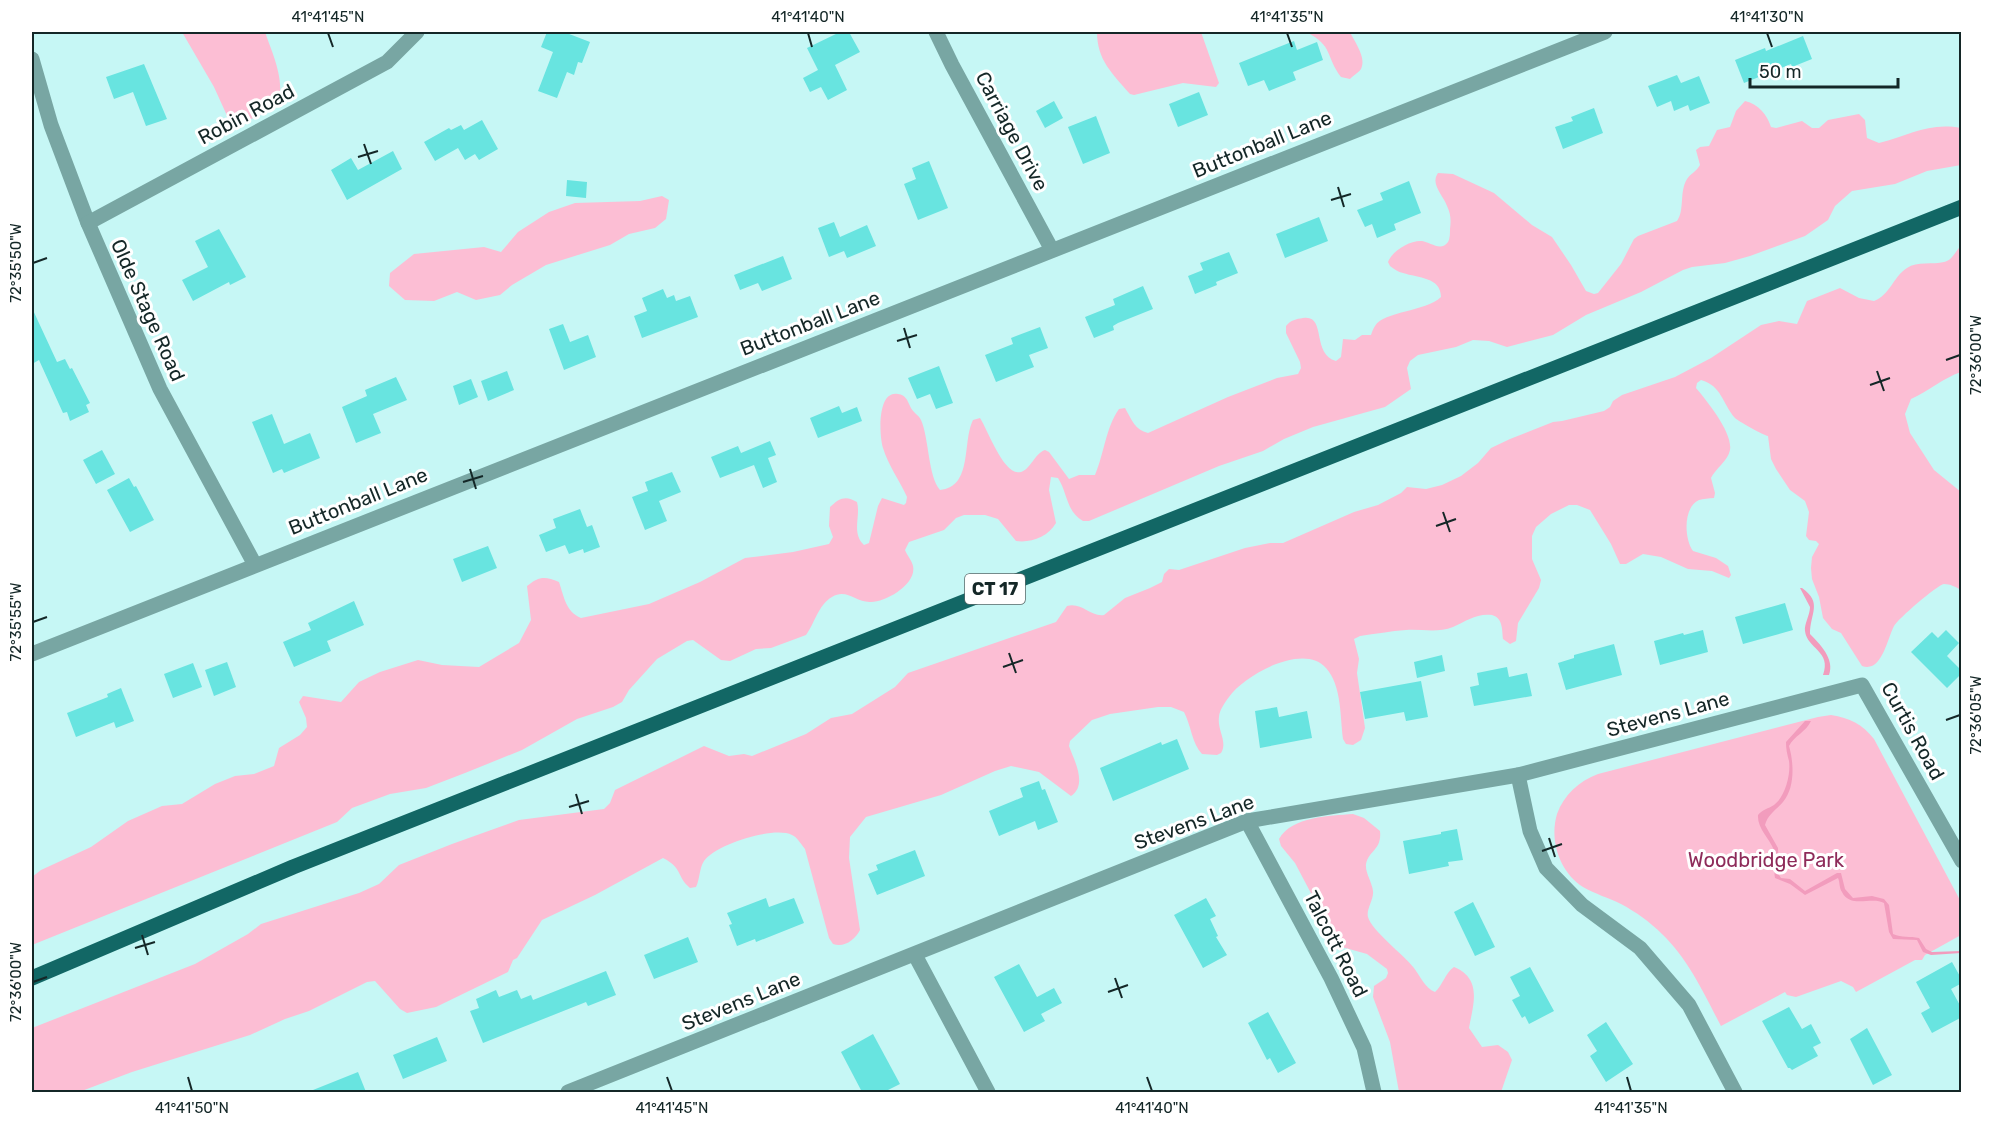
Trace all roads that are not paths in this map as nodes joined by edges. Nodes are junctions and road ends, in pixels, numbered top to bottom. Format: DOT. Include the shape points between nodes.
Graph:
graph roads {
  1 [pos="417,32"];
  2 [pos="936,32"];
  3 [pos="1605,32"];
  4 [pos="32,59"];
  5 [pos="1962,207"];
  6 [pos="88,223"];
  7 [pos="1052,250"];
  8 [pos="255,565"];
  9 [pos="32,654"];
  10 [pos="1863,685"];
  11 [pos="1518,775"];
  12 [pos="1247,821"];
  13 [pos="1962,861"];
  14 [pos="915,955"];
  15 [pos="32,978"];
  16 [pos="568,1092"];
  17 [pos="988,1092"];
  18 [pos="1374,1092"];
  19 [pos="1735,1092"];
  1 -- 6 [label="street, Robin Road" via="387,62"];
  2 -- 7 [label="street, Carriage Drive"];
  3 -- 7 [label="street, Buttonball Lane"];
  4 -- 6 [label="street, Olde Stage Road" via="51,125"];
  5 -- 15 [label="main road, CT 17" via="293,867"];
  6 -- 8 [label="street, Olde Stage Road" via="160,389"];
  7 -- 8 [label="street, Buttonball Lane"];
  8 -- 9 [label="street, Buttonball Lane"];
  10 -- 11 [label="street, Stevens Lane"];
  10 -- 13 [label="street, Curtis Road"];
  11 -- 12 [label="street, Stevens Lane"];
  11 -- 19 [label="street" via="1530,831 1546,868 1582,905 1640,948 1689,1005"];
  12 -- 14 [label="street, Stevens Lane"];
  12 -- 18 [label="street, Talcott Road" via="1332,978 1364,1048"];
  14 -- 16 [label="street, Stevens Lane"];
  14 -- 17 [label="street"];
}
